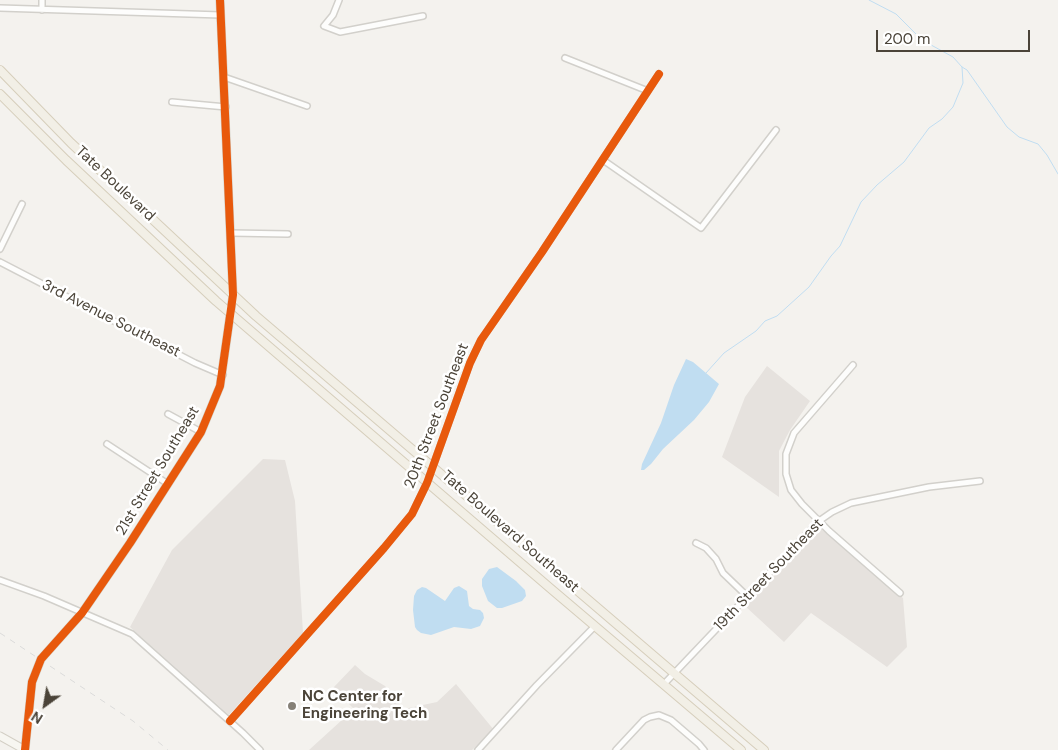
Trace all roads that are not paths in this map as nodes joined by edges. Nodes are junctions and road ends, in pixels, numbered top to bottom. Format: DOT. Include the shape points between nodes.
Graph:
graph roads {
  1 [pos="42,0"];
  2 [pos="220,0"];
  3 [pos="339,0"];
  4 [pos="0,8"];
  5 [pos="42,10"];
  6 [pos="221,14"];
  7 [pos="423,16"];
  8 [pos="565,58"];
  9 [pos="0,70"];
  10 [pos="659,74"];
  11 [pos="224,77"];
  12 [pos="648,91"];
  13 [pos="0,94"];
  14 [pos="172,102"];
  15 [pos="307,106"];
  16 [pos="226,107"];
  17 [pos="776,130"];
  18 [pos="603,160"];
  19 [pos="22,204"];
  20 [pos="231,234"];
  21 [pos="288,234"];
  22 [pos="0,249"];
  23 [pos="0,262"];
  24 [pos="233,295"];
  25 [pos="230,313"];
  26 [pos="852,365"];
  27 [pos="223,375"];
  28 [pos="168,414"];
  29 [pos="201,432"];
  30 [pos="107,444"];
  31 [pos="433,466"];
  32 [pos="980,481"];
  33 [pos="427,483"];
  34 [pos="168,484"];
  35 [pos="819,521"];
  36 [pos="696,543"];
  37 [pos="0,580"];
  38 [pos="900,593"];
  39 [pos="748,597"];
  40 [pos="82,613"];
  41 [pos="595,626"];
  42 [pos="675,673"];
  43 [pos="664,684"];
  44 [pos="230,721"];
  45 [pos="0,736"];
  46 [pos="25,750"];
  47 [pos="260,750"];
  48 [pos="478,750"];
  49 [pos="616,750"];
  50 [pos="704,750"];
  51 [pos="741,750"];
  52 [pos="764,750"];
  1 -- 5 [label="street"];
  2 -- 6 [label="street, 21st Street Southeast"];
  3 -- 7 [label="street" via="324,26 336,31 346,32"];
  4 -- 5 [label="street"];
  5 -- 6 [label="street"];
  6 -- 11 [label="street, 21st Street Southeast"];
  8 -- 12 [label="street"];
  9 -- 24 [label="main road, Tate Boulevard" via="78,150"];
  10 -- 12 [label="street, 20th Street Southeast"];
  11 -- 15 [label="street"];
  11 -- 16 [label="street, 21st Street Southeast"];
  12 -- 18 [label="street, 20th Street Southeast"];
  13 -- 25 [label="main road, Tate Boulevard"];
  14 -- 16 [label="street"];
  16 -- 20 [label="street, 21st Street Southeast"];
  17 -- 18 [label="street" via="701,228"];
  18 -- 31 [label="street, 20th Street Southeast" via="481,340"];
  19 -- 22 [label="street"];
  20 -- 21 [label="street"];
  20 -- 24 [label="street, 21st Street Southeast"];
  23 -- 27 [label="street, 3rd Avenue Southeast"];
  24 -- 25 [label="street, 21st Street Southeast"];
  24 -- 31 [label="main road, Tate Boulevard Southeast"];
  25 -- 27 [label="street, 21st Street Southeast"];
  25 -- 33 [label="main road, Tate Boulevard Southeast"];
  26 -- 35 [label="street" via="799,426 786,454 786,474 791,490"];
  27 -- 29 [label="street, 21st Street Southeast"];
  28 -- 29 [label="street"];
  29 -- 34 [label="street, 21st Street Southeast"];
  30 -- 34 [label="street"];
  31 -- 33 [label="street, 20th Street Southeast"];
  31 -- 42 [label="main road, Tate Boulevard Southeast"];
  32 -- 35 [label="street, 19th Street Southeast" via="929,487 851,504"];
  33 -- 41 [label="main road, Tate Boulevard Southeast"];
  33 -- 44 [label="street, 20th Street Southeast" via="400,530"];
  34 -- 40 [label="street, 21st Street Southeast"];
  35 -- 38 [label="street"];
  35 -- 39 [label="street, 19th Street Southeast"];
  36 -- 39 [label="street" via="706,548 723,573"];
  37 -- 40 [label="street"];
  39 -- 42 [label="street, 19th Street Southeast"];
  40 -- 44 [label="street" via="137,638"];
  40 -- 46 [label="street, 21st Street Southeast" via="41,659 32,682"];
  41 -- 43 [label="main road, Tate Boulevard Southeast"];
  41 -- 48 [label="street"];
  42 -- 43 [label="street, 19th Street Southeast"];
  42 -- 52 [label="main road, Tate Boulevard Southeast"];
  43 -- 51 [label="main road, Tate Boulevard Southeast"];
  44 -- 47 [label="street"];
  45 -- 46 [label="street"];
  49 -- 50 [label="street" via="644,720 656,715 671,720"];
}
